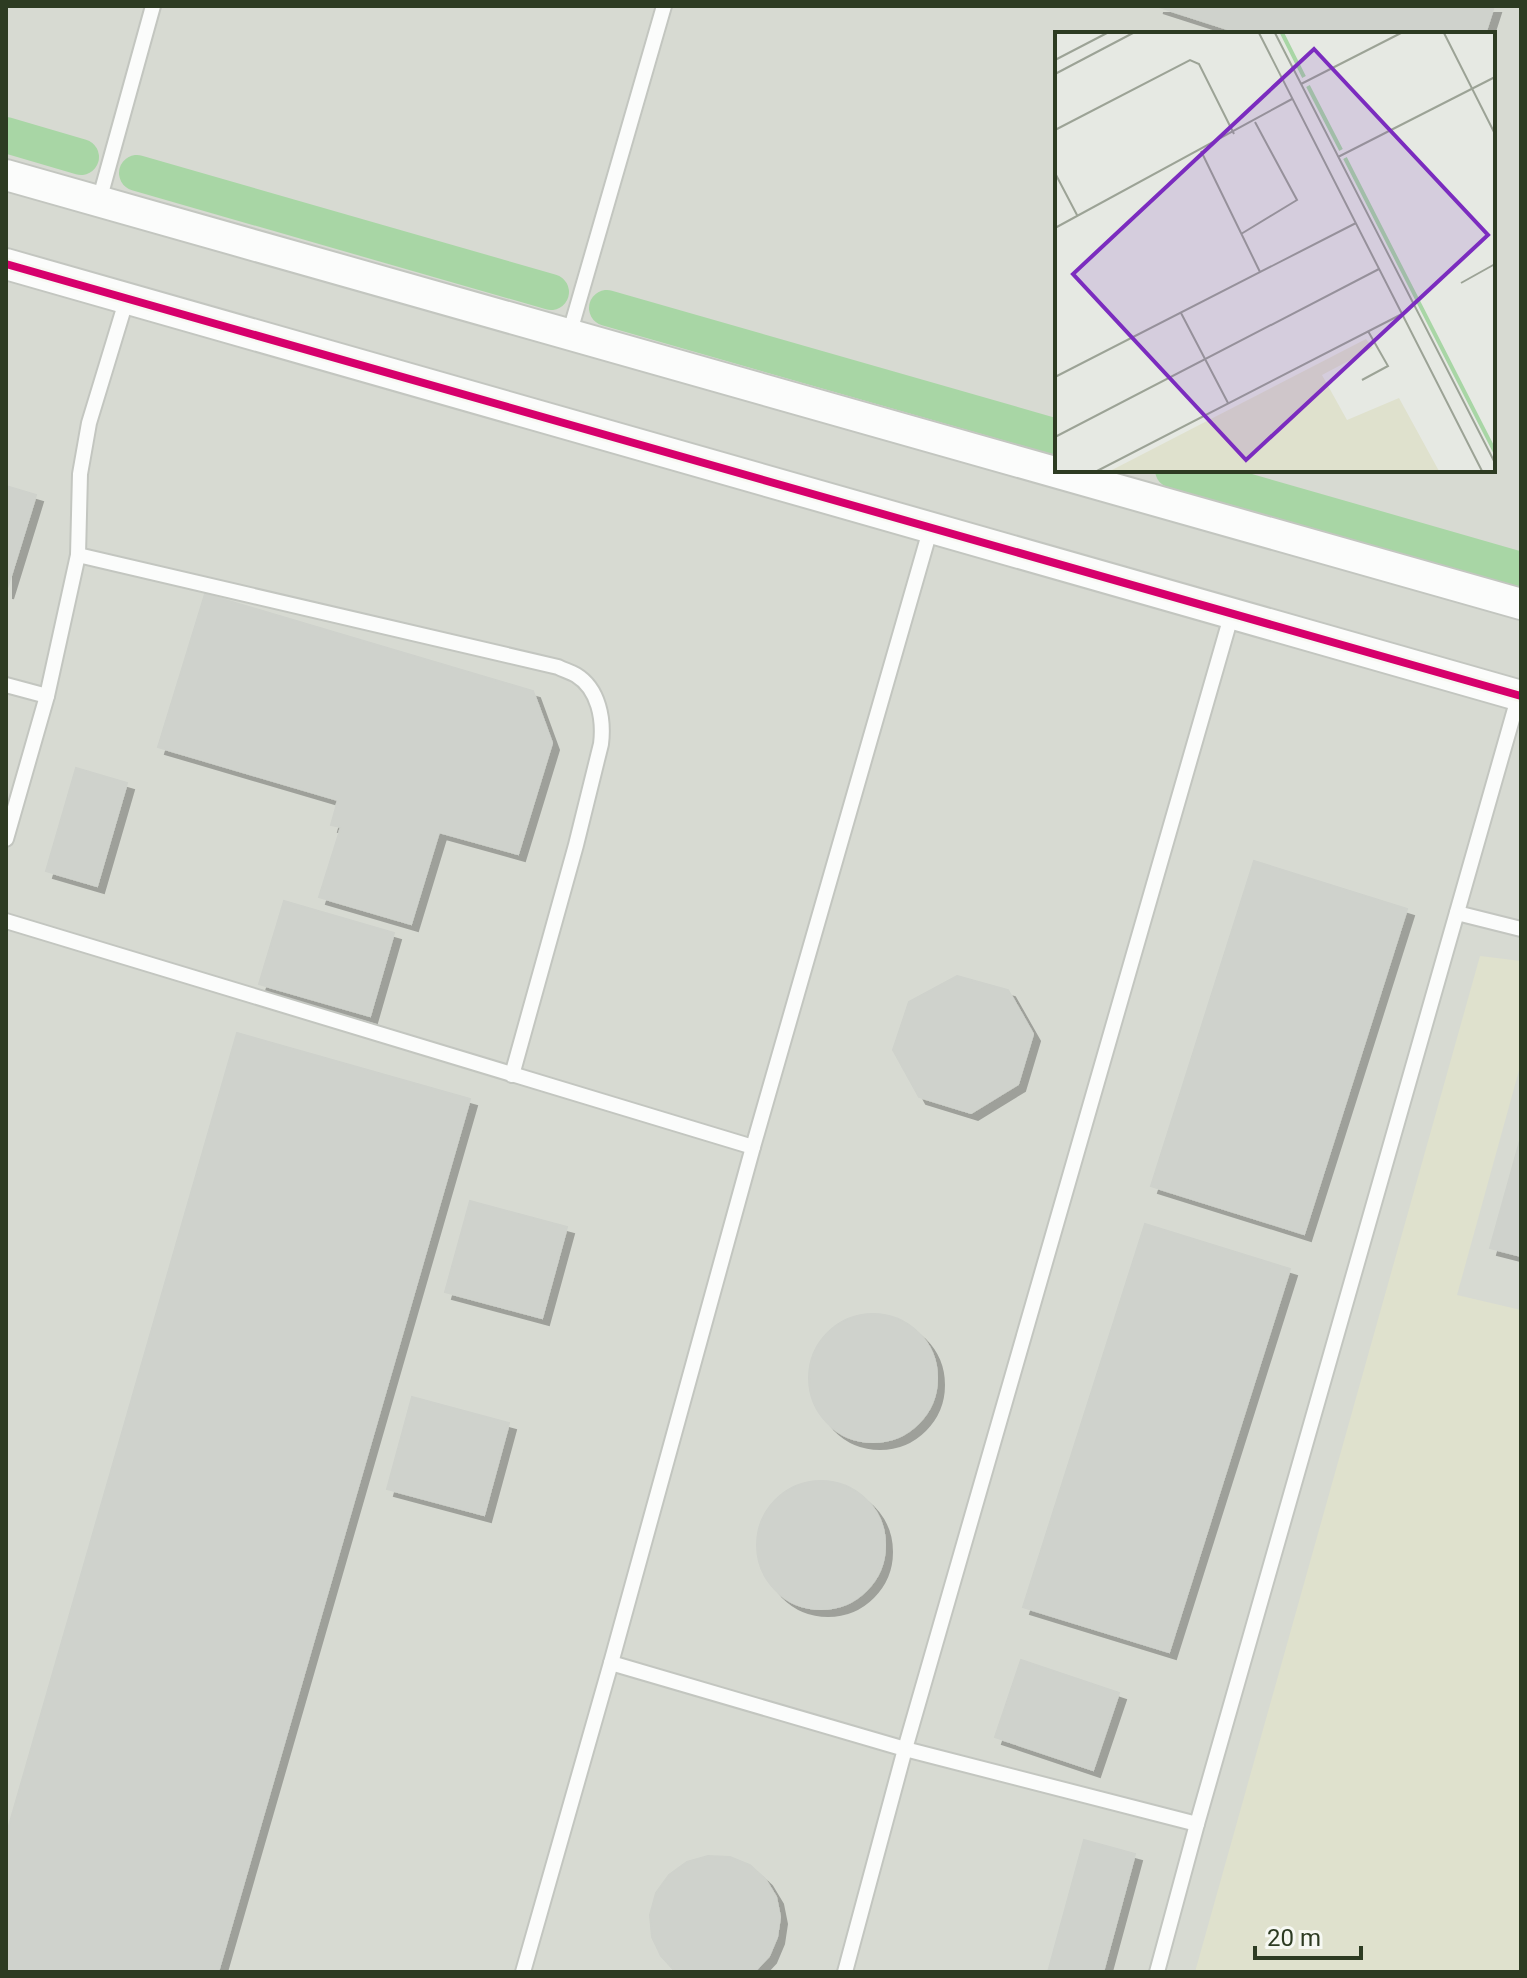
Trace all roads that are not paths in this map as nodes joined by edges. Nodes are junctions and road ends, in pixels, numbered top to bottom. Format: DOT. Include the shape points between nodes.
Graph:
graph roads {
  1 [pos="153,6"];
  2 [pos="664,6"];
  3 [pos="6,175"];
  4 [pos="99,201"];
  5 [pos="6,264"];
  6 [pos="127,298"];
  7 [pos="569,335"];
  8 [pos="931,527"];
  9 [pos="78,555"];
  10 [pos="1521,604"];
  11 [pos="1232,613"];
  12 [pos="6,685"];
  13 [pos="1520,695"];
  14 [pos="47,696"];
  15 [pos="6,839"];
  16 [pos="1457,913"];
  17 [pos="6,921"];
  18 [pos="1521,929"];
  19 [pos="512,1075"];
  20 [pos="753,1147"];
  21 [pos="611,1663"];
  22 [pos="905,1749"];
  23 [pos="1197,1824"];
  24 [pos="523,1972"];
  25 [pos="845,1972"];
  26 [pos="1157,1972"];
  1 -- 4 [label="lane"];
  2 -- 7 [label="lane"];
  3 -- 4 [label="street"];
  4 -- 7 [label="street"];
  5 -- 6 [label="street"];
  6 -- 8 [label="street"];
  6 -- 9 [label="lane" via="89,423 80,474"];
  7 -- 10 [label="street"];
  8 -- 11 [label="street"];
  8 -- 20 [label="lane"];
  9 -- 14 [label="lane"];
  9 -- 19 [label="lane" via="558,667 578,676 591,690 600,710 601,744"];
  11 -- 13 [label="street"];
  11 -- 22 [label="lane"];
  12 -- 14 [label="lane"];
  13 -- 16 [label="lane"];
  14 -- 15 [label="lane"];
  16 -- 18 [label="lane"];
  16 -- 23 [label="lane"];
  17 -- 19 [label="lane"];
  19 -- 20 [label="lane"];
  20 -- 21 [label="lane"];
  21 -- 22 [label="lane"];
  21 -- 24 [label="lane"];
  22 -- 23 [label="lane"];
  22 -- 25 [label="lane"];
  23 -- 26 [label="lane"];
}
